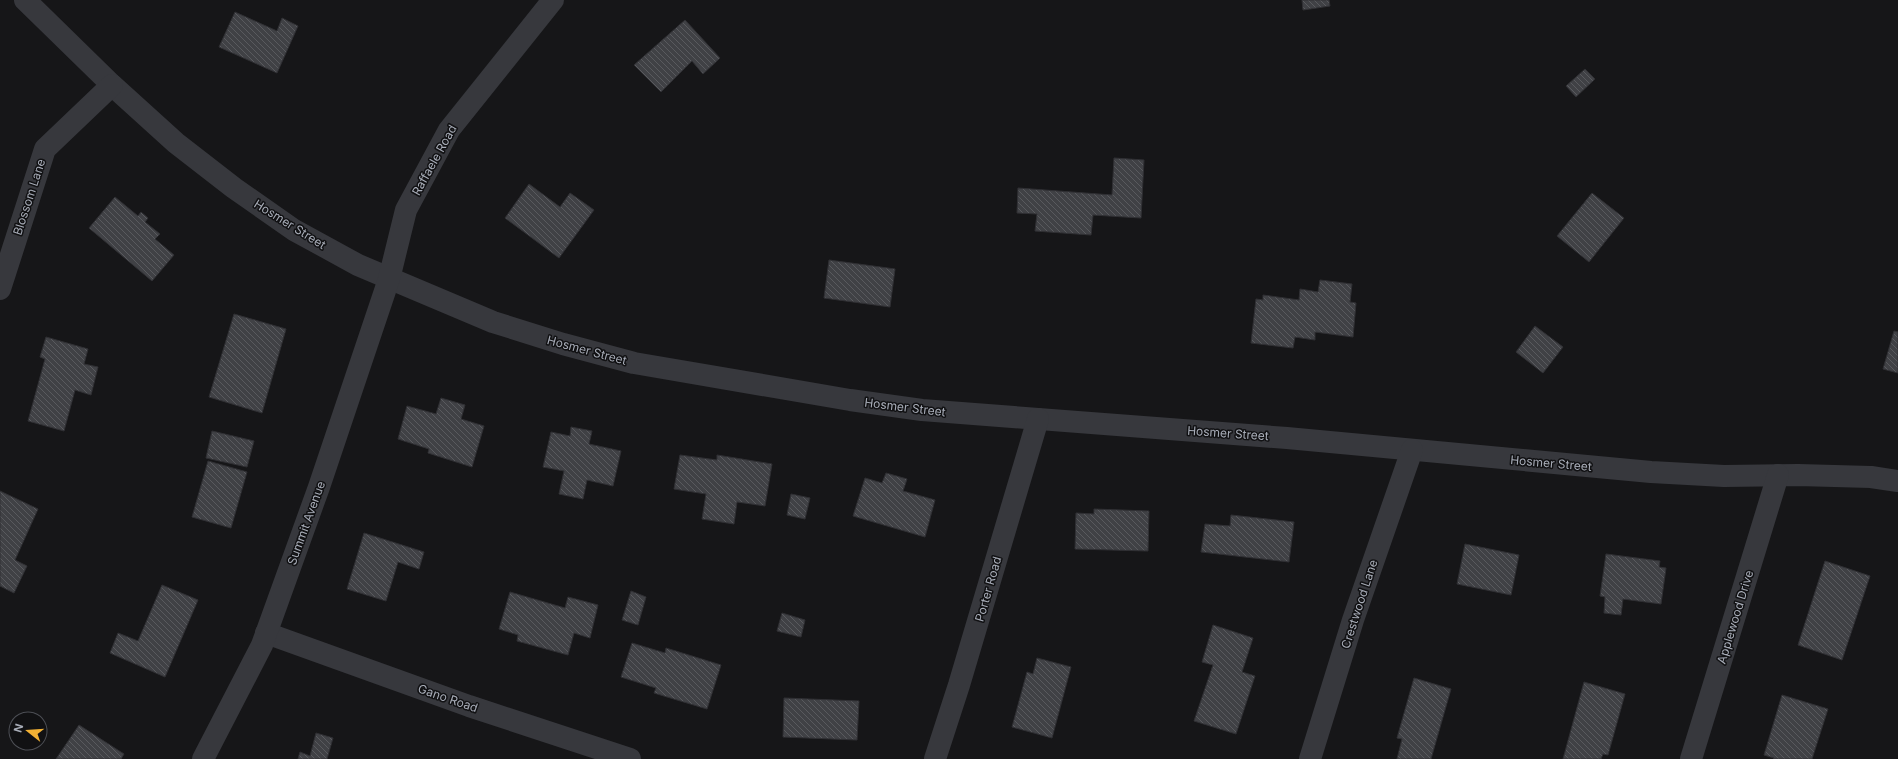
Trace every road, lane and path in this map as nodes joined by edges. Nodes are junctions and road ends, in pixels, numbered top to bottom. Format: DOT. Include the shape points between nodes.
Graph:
graph roads {
  1 [pos="25,0"];
  2 [pos="553,0"];
  3 [pos="112,85"];
  4 [pos="389,279"];
  5 [pos="0,289"];
  6 [pos="1038,418"];
  7 [pos="1412,450"];
  8 [pos="1778,475"];
  9 [pos="1898,481"];
  10 [pos="266,633"];
  11 [pos="203,759"];
  12 [pos="630,759"];
  13 [pos="936,759"];
  14 [pos="1310,759"];
  15 [pos="1692,759"];
  1 -- 3 [label="street, Hosmer Street"];
  2 -- 4 [label="street, Raffaele Road" via="449,130 406,210"];
  3 -- 4 [label="street, Hosmer Street" via="176,143 234,188 294,230"];
  3 -- 5 [label="street, Blossom Lane" via="45,150"];
  4 -- 6 [label="street, Hosmer Street" via="493,322 634,363 922,410"];
  4 -- 10 [label="street, Summit Avenue" via="319,487"];
  6 -- 7 [label="street, Hosmer Street"];
  6 -- 13 [label="street, Porter Road"];
  7 -- 8 [label="street, Hosmer Street" via="1651,472 1724,476"];
  7 -- 14 [label="street, Crestwood Lane" via="1353,620"];
  8 -- 9 [label="street, Hosmer Street" via="1871,477"];
  8 -- 15 [label="street, Applewood Drive"];
  10 -- 11 [label="street, Summit Avenue"];
  10 -- 12 [label="street, Gano Road" via="469,706"];
}
